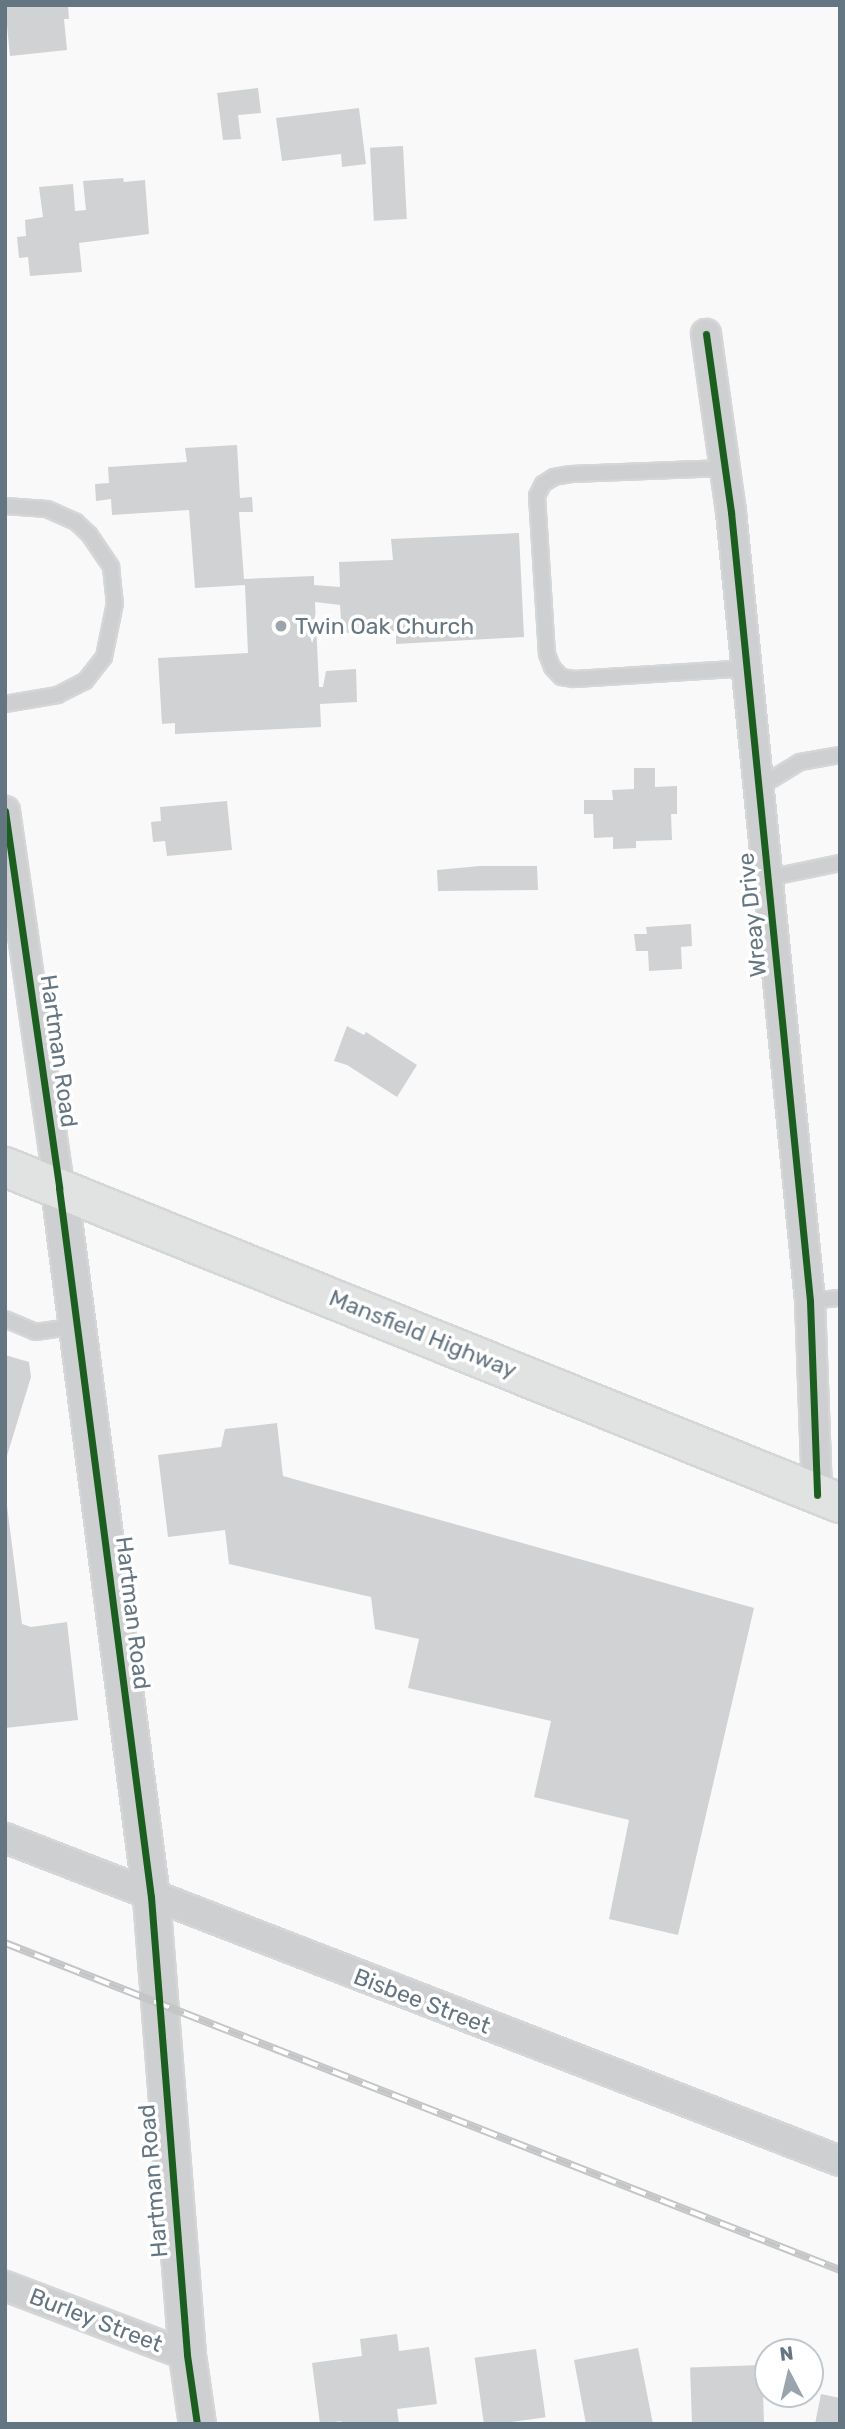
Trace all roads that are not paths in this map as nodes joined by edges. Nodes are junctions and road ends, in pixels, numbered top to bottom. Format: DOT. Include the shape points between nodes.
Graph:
graph roads {
  1 [pos="706,334"];
  2 [pos="725,468"];
  3 [pos="5,506"];
  4 [pos="747,668"];
  5 [pos="5,704"];
  6 [pos="840,755"];
  7 [pos="759,788"];
  8 [pos="5,811"];
  9 [pos="840,863"];
  10 [pos="768,878"];
  11 [pos="5,1167"];
  12 [pos="59,1188"];
  13 [pos="840,1298"];
  14 [pos="810,1301"];
  15 [pos="5,1319"];
  16 [pos="76,1326"];
  17 [pos="829,1499"];
  18 [pos="5,1838"];
  19 [pos="150,1897"];
  20 [pos="840,2161"];
  21 [pos="5,2286"];
  22 [pos="187,2355"];
  23 [pos="197,2424"];
  1 -- 2 [label="street, Wreay Drive"];
  2 -- 4 [label="street, Wreay Drive"];
  2 -- 4 [label="lane" via="570,474 543,484 537,496 547,654 561,677 574,679"];
  3 -- 5 [label="lane" via="47,509 76,522 111,567 115,603 104,657 85,681 58,695"];
  4 -- 7 [label="street, Wreay Drive"];
  6 -- 7 [label="lane" via="800,762"];
  7 -- 10 [label="street, Wreay Drive"];
  8 -- 12 [label="street, Hartman Road"];
  9 -- 10 [label="lane"];
  10 -- 14 [label="street, Wreay Drive"];
  11 -- 12 [label="main road, Mansfield Highway"];
  12 -- 16 [label="street, Hartman Road"];
  12 -- 17 [label="main road, Mansfield Highway"];
  13 -- 14 [label="lane"];
  14 -- 17 [label="street, Wreay Drive"];
  15 -- 16 [label="lane" via="35,1332"];
  16 -- 19 [label="street, Hartman Road"];
  18 -- 19 [label="street, Bisbee Street"];
  19 -- 20 [label="street, Bisbee Street"];
  19 -- 22 [label="street, Hartman Road"];
  21 -- 22 [label="street, Burley Street"];
  22 -- 23 [label="street, Hartman Road"];
}
